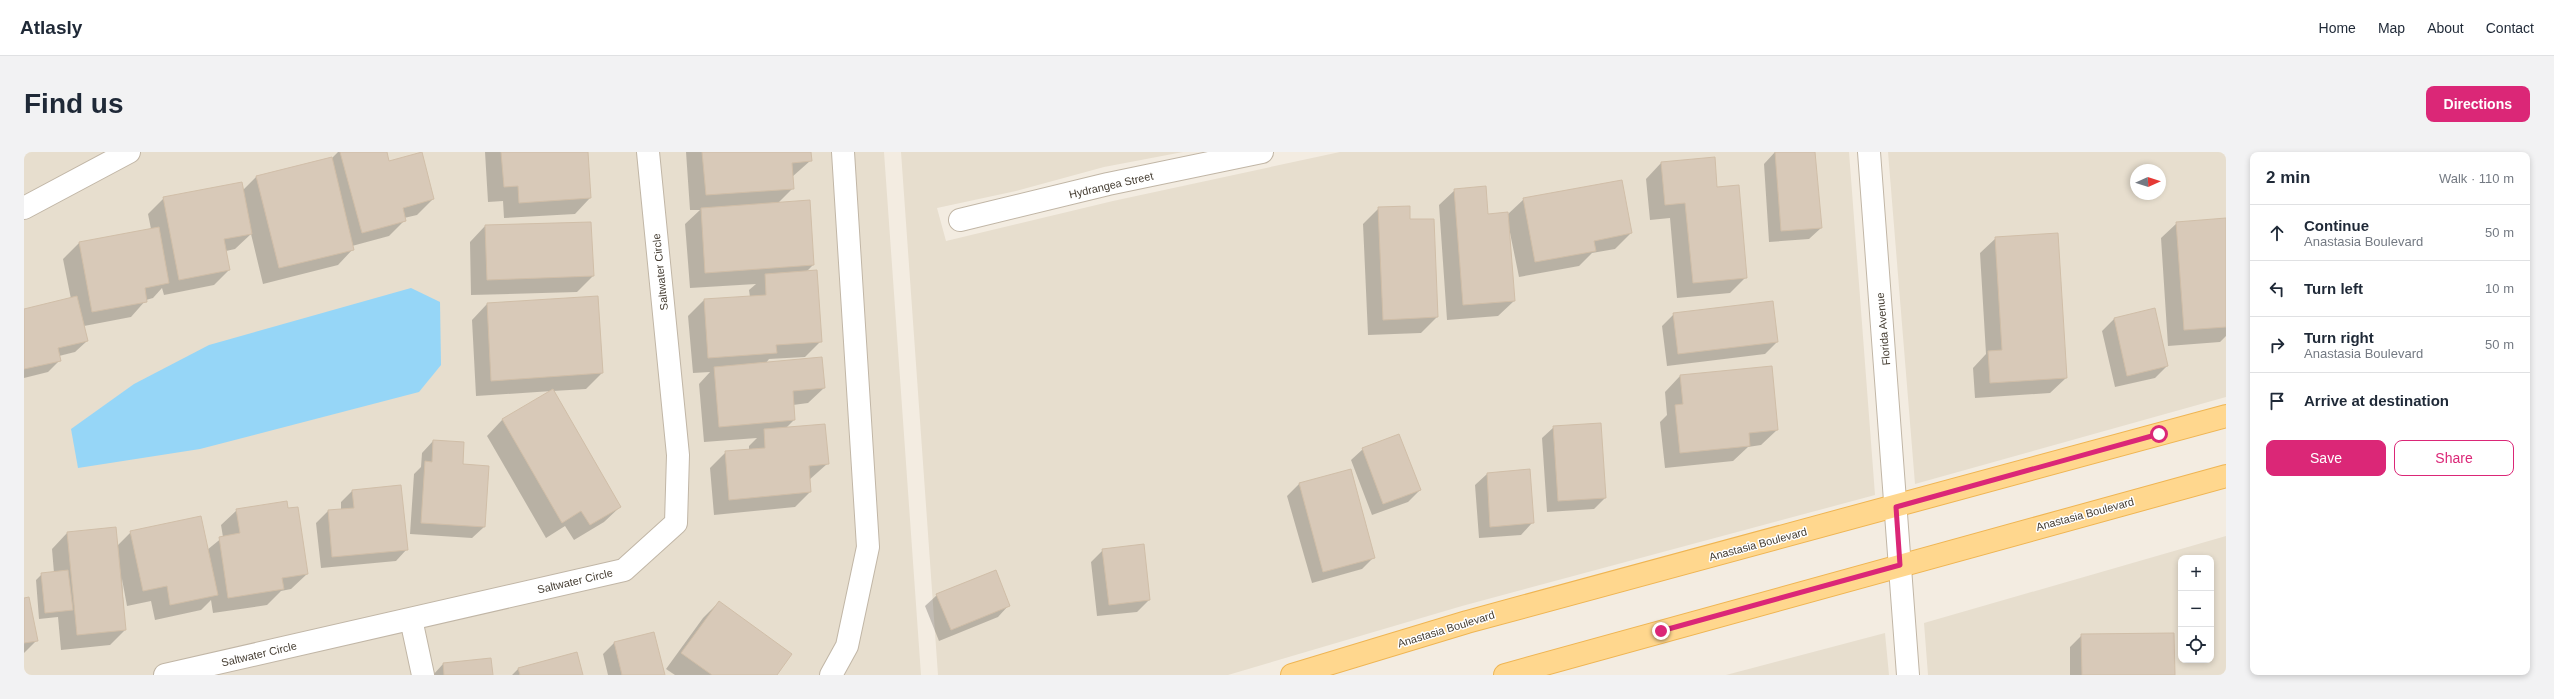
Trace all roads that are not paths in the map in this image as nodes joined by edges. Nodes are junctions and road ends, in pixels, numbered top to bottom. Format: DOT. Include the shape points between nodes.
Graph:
graph roads {
  1 [pos="129,152"];
  2 [pos="648,152"];
  3 [pos="843,152"];
  4 [pos="1262,152"];
  5 [pos="1869,152"];
  6 [pos="24,208"];
  7 [pos="960,220"];
  8 [pos="2226,416"];
  9 [pos="2226,476"];
  10 [pos="1896,507"];
  11 [pos="1900,565"];
  12 [pos="411,619"];
  13 [pos="165,675"];
  14 [pos="423,675"];
  15 [pos="831,675"];
  16 [pos="1292,675"];
  17 [pos="1505,675"];
  18 [pos="1908,675"];
  1 -- 6 [label="street"];
  2 -- 12 [label="street, Saltwater Circle" via="678,455 676,523 624,570"];
  3 -- 15 [label="street" via="868,547 847,646"];
  4 -- 7 [label="street, Hydrangea Street" via="1108,184"];
  5 -- 10 [label="street, Florida Avenue"];
  8 -- 10 [label="main road, Anastasia Boulevard"];
  9 -- 11 [label="main road, Anastasia Boulevard"];
  10 -- 11 [label="street, Florida Avenue"];
  10 -- 16 [label="main road, Anastasia Boulevard" via="1467,622"];
  11 -- 17 [label="main road, Anastasia Boulevard"];
  11 -- 18 [label="street, Florida Avenue"];
  12 -- 13 [label="street, Saltwater Circle"];
  12 -- 14 [label="street"];
}
